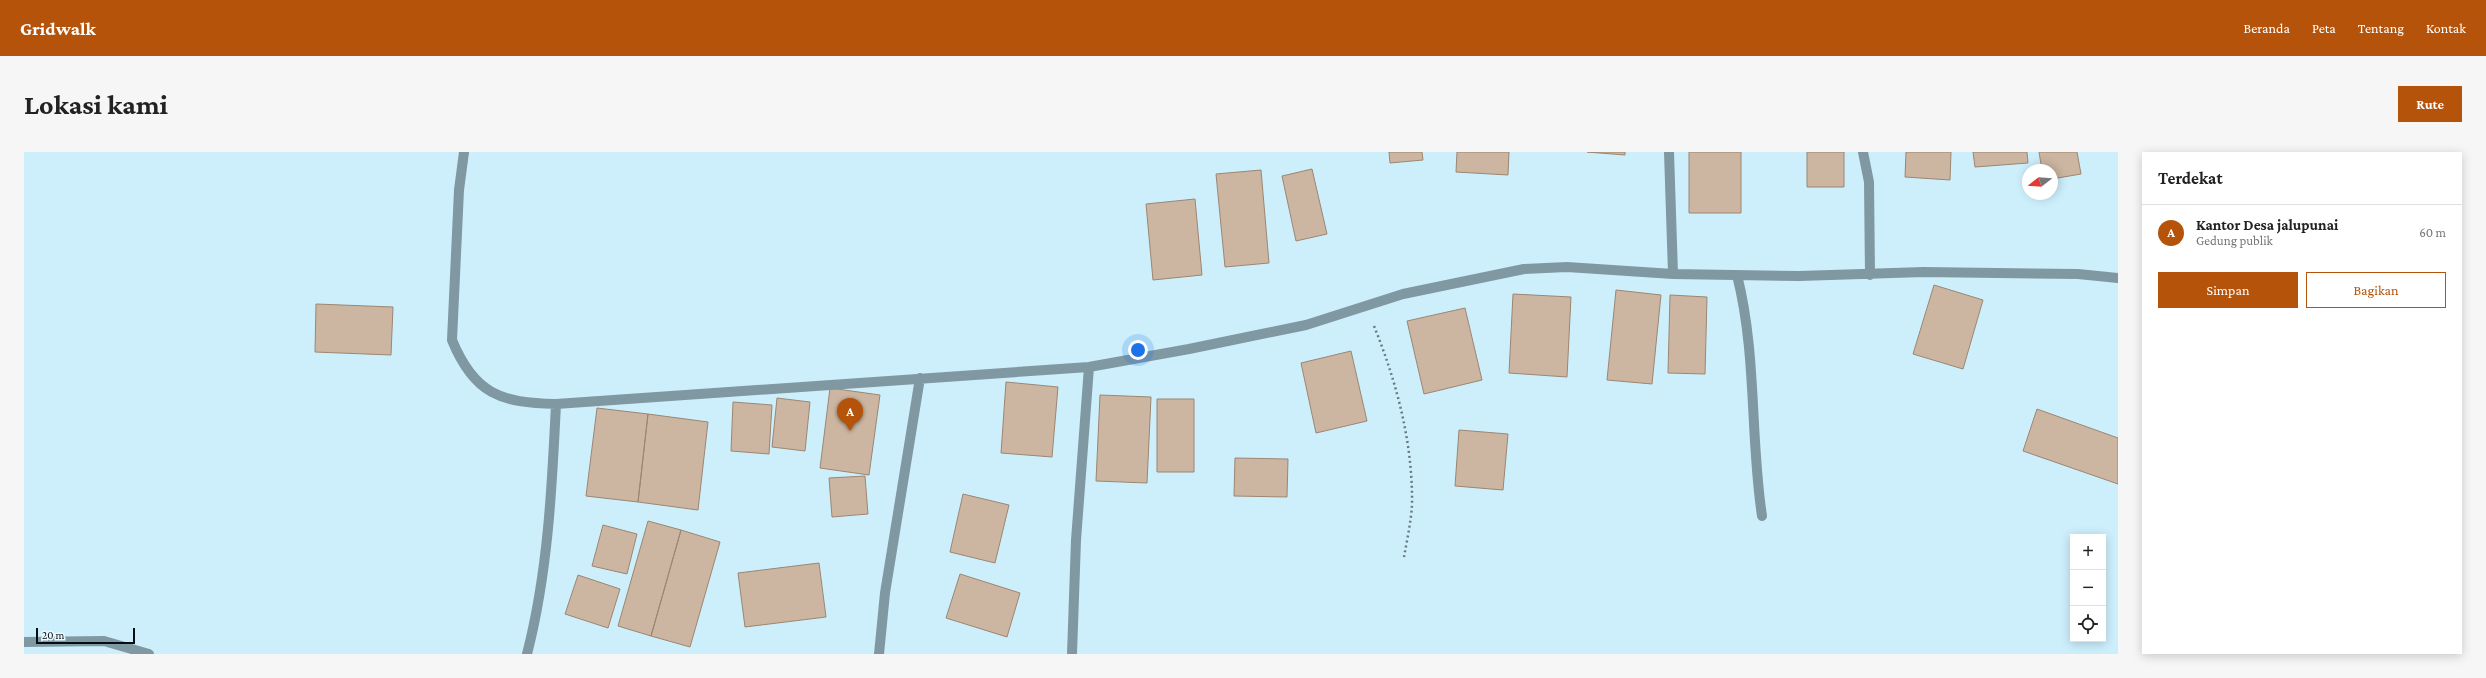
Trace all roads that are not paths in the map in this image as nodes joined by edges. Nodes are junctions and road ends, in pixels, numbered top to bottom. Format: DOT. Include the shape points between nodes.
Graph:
graph roads {
  1 [pos="464,152"];
  2 [pos="1668,152"];
  3 [pos="1863,152"];
  4 [pos="1673,274"];
  5 [pos="1737,275"];
  6 [pos="1870,275"];
  7 [pos="2118,278"];
  8 [pos="1089,367"];
  9 [pos="920,378"];
  10 [pos="556,404"];
  11 [pos="1762,516"];
  12 [pos="24,642"];
  13 [pos="149,654"];
  14 [pos="527,654"];
  15 [pos="880,654"];
  16 [pos="1072,654"];
  1 -- 10 [label="street" via="459,198 452,340 459,357 474,379 499,397 515,402"];
  2 -- 4 [label="street"];
  3 -- 6 [label="street" via="1870,182"];
  4 -- 5 [label="street"];
  4 -- 8 [label="street" via="1567,267 1524,269 1403,294 1306,325"];
  5 -- 6 [label="street"];
  5 -- 11 [label="street" via="1750,357 1757,486"];
  6 -- 7 [label="street" via="1924,272 2078,274"];
  8 -- 9 [label="street"];
  8 -- 16 [label="street" via="1076,540"];
  9 -- 10 [label="street"];
  9 -- 15 [label="street" via="885,593"];
  10 -- 14 [label="street" via="553,474 533,629"];
  12 -- 13 [label="street" via="104,641"];
}
